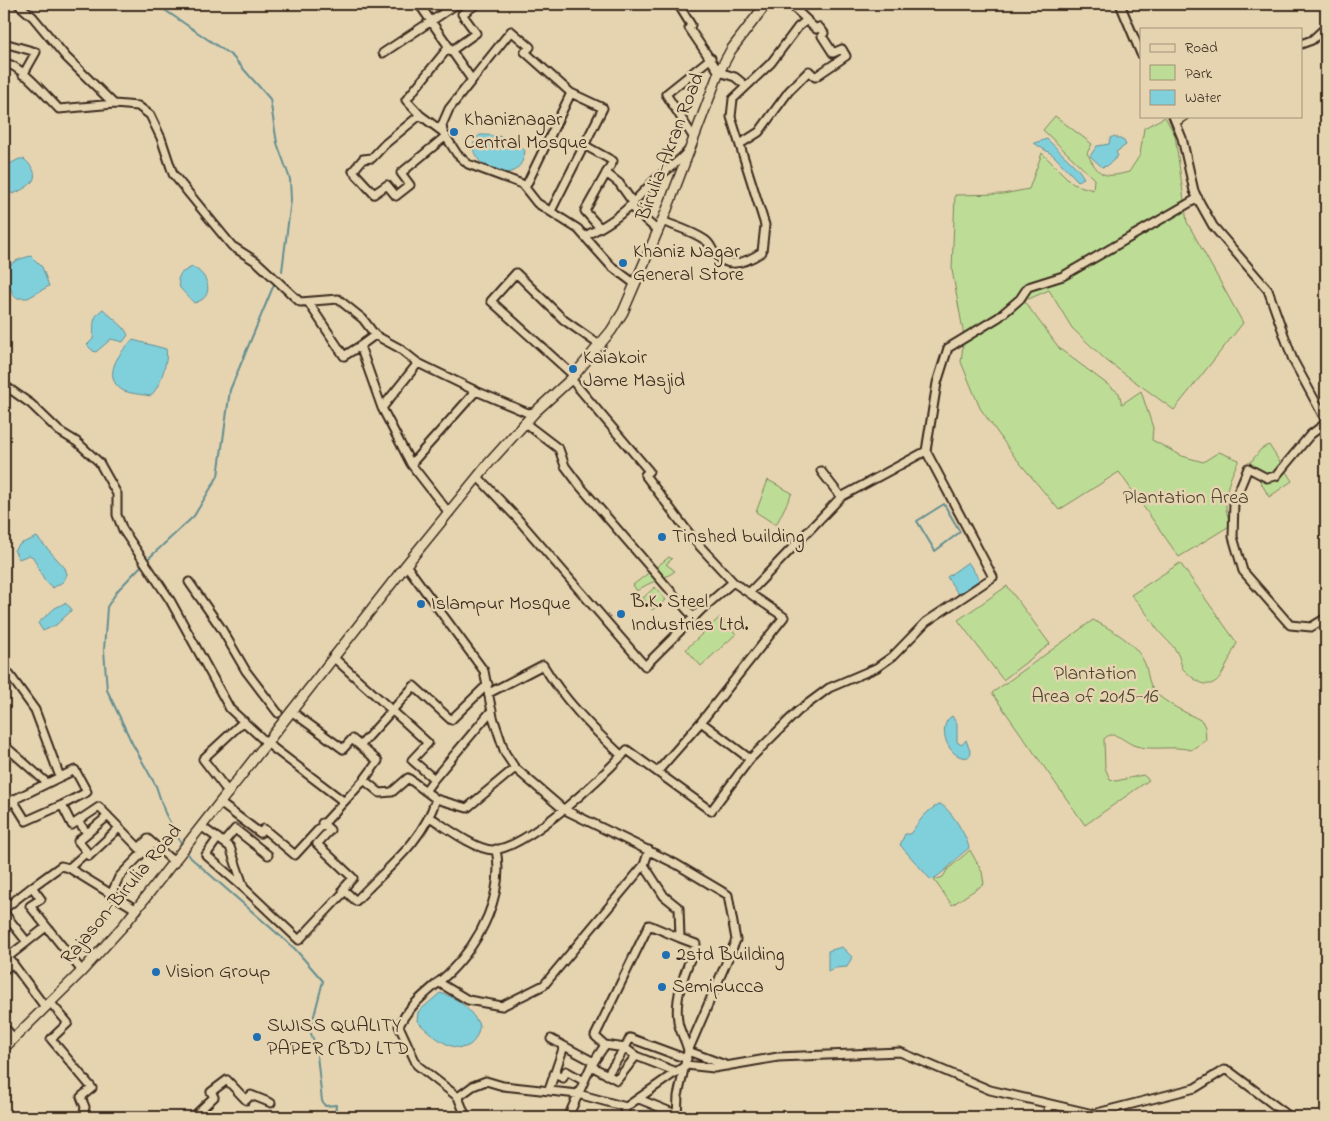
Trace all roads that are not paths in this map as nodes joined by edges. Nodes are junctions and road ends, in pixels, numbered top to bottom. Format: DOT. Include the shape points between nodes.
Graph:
graph roads {
  1 [pos="18,4"];
  2 [pos="419,4"];
  3 [pos="457,4"];
  4 [pos="477,4"];
  5 [pos="678,4"];
  6 [pos="766,4"];
  7 [pos="790,4"];
  8 [pos="1120,4"];
  9 [pos="806,20"];
  10 [pos="430,21"];
  11 [pos="1326,27"];
  12 [pos="4,43"];
  13 [pos="1302,44"];
  14 [pos="450,49"];
  15 [pos="1140,52"];
  16 [pos="383,53"];
  17 [pos="711,58"];
  18 [pos="4,63"];
  19 [pos="719,72"];
  20 [pos="23,74"];
  21 [pos="472,80"];
  22 [pos="746,86"];
  23 [pos="571,93"];
  24 [pos="114,104"];
  25 [pos="420,115"];
  26 [pos="1175,119"];
  27 [pos="445,134"];
  28 [pos="694,138"];
  29 [pos="740,144"];
  30 [pos="584,145"];
  31 [pos="690,147"];
  32 [pos="606,173"];
  33 [pos="525,188"];
  34 [pos="646,191"];
  35 [pos="628,194"];
  36 [pos="1198,198"];
  37 [pos="632,206"];
  38 [pos="551,212"];
  39 [pos="662,222"];
  40 [pos="600,228"];
  41 [pos="658,231"];
  42 [pos="585,236"];
  43 [pos="635,284"];
  44 [pos="308,302"];
  45 [pos="374,335"];
  46 [pos="360,346"];
  47 [pos="601,346"];
  48 [pos="418,363"];
  49 [pos="572,378"];
  50 [pos="4,384"];
  51 [pos="476,391"];
  52 [pos="382,408"];
  53 [pos="535,412"];
  54 [pos="1326,422"];
  55 [pos="525,423"];
  56 [pos="926,451"];
  57 [pos="411,464"];
  58 [pos="821,471"];
  59 [pos="478,477"];
  60 [pos="841,497"];
  61 [pos="449,513"];
  62 [pos="406,564"];
  63 [pos="189,582"];
  64 [pos="733,582"];
  65 [pos="749,593"];
  66 [pos="694,618"];
  67 [pos="1326,618"];
  68 [pos="333,657"];
  69 [pos="4,667"];
  70 [pos="488,684"];
  71 [pos="489,693"];
  72 [pos="393,710"];
  73 [pos="492,710"];
  74 [pos="291,711"];
  75 [pos="278,712"];
  76 [pos="244,721"];
  77 [pos="700,722"];
  78 [pos="268,744"];
  79 [pos="4,745"];
  80 [pos="360,746"];
  81 [pos="622,756"];
  82 [pos="750,759"];
  83 [pos="515,768"];
  84 [pos="658,772"];
  85 [pos="60,778"];
  86 [pos="434,779"];
  87 [pos="364,780"];
  88 [pos="47,784"];
  89 [pos="425,790"];
  90 [pos="229,793"];
  91 [pos="436,799"];
  92 [pos="13,800"];
  93 [pos="343,801"];
  94 [pos="220,804"];
  95 [pos="62,805"];
  96 [pos="4,809"];
  97 [pos="563,809"];
  98 [pos="108,816"];
  99 [pos="430,817"];
  100 [pos="78,821"];
  101 [pos="322,823"];
  102 [pos="202,827"];
  103 [pos="119,828"];
  104 [pos="87,834"];
  105 [pos="221,840"];
  106 [pos="152,843"];
  107 [pos="496,849"];
  108 [pos="649,850"];
  109 [pos="87,852"];
  110 [pos="268,855"];
  111 [pos="175,863"];
  112 [pos="644,865"];
  113 [pos="69,868"];
  114 [pos="32,887"];
  115 [pos="244,888"];
  116 [pos="346,891"];
  117 [pos="111,895"];
  118 [pos="4,909"];
  119 [pos="136,910"];
  120 [pos="4,913"];
  121 [pos="46,927"];
  122 [pos="680,938"];
  123 [pos="27,942"];
  124 [pos="8,959"];
  125 [pos="4,970"];
  126 [pos="82,971"];
  127 [pos="438,982"];
  128 [pos="48,1004"];
  129 [pos="4,1027"];
  130 [pos="14,1038"];
  131 [pos="551,1039"];
  132 [pos="605,1045"];
  133 [pos="564,1046"];
  134 [pos="4,1048"];
  135 [pos="625,1048"];
  136 [pos="688,1051"];
  137 [pos="636,1056"];
  138 [pos="686,1062"];
  139 [pos="592,1064"];
  140 [pos="729,1066"];
  141 [pos="677,1072"];
  142 [pos="554,1074"];
  143 [pos="607,1075"];
  144 [pos="584,1080"];
  145 [pos="549,1090"];
  146 [pos="578,1094"];
  147 [pos="458,1097"];
  148 [pos="639,1099"];
  149 [pos="272,1103"];
  150 [pos="1049,1104"];
  151 [pos="626,1107"];
  152 [pos="679,1116"];
  153 [pos="83,1117"];
  154 [pos="193,1117"];
  155 [pos="461,1117"];
  156 [pos="568,1117"];
  157 [pos="623,1117"];
  158 [pos="1047,1117"];
  159 [pos="1290,1117"];
  1 -- 24 [label="street"];
  2 -- 10 [label="street"];
  3 -- 10 [label="street"];
  4 -- 14 [label="street" via="462,14 476,33"];
  5 -- 17 [label="street" via="691,25 689,28"];
  6 -- 19 [label="street, Birulia-Akran Road" via="731,50"];
  7 -- 9 [label="street"];
  8 -- 15 [label="street"];
  9 -- 22 [label="street" via="771,63"];
  9 -- 29 [label="street" via="816,29 820,27 833,53 842,49 846,56 815,77 809,71 789,91 759,132"];
  10 -- 14 [label="street"];
  10 -- 16 [label="street"];
  11 -- 13 [label="street" via="1312,40"];
  12 -- 20 [label="street" via="36,52"];
  14 -- 21 [label="street"];
  14 -- 25 [label="street" via="406,100"];
  17 -- 19 [label="street"];
  17 -- 28 [label="street" via="666,94"];
  18 -- 20 [label="street"];
  19 -- 22 [label="street" via="735,77"];
  19 -- 28 [label="street, Birulia-Akran Road"];
  20 -- 24 [label="street" via="59,109"];
  21 -- 23 [label="street" via="512,31 530,47 525,52"];
  21 -- 27 [label="street" via="449,109 442,124"];
  22 -- 29 [label="street" via="733,99 731,117"];
  23 -- 30 [label="street" via="603,108"];
  23 -- 33 [label="street"];
  24 -- 44 [label="street" via="138,106 150,115 173,174 232,246 257,262 300,302"];
  25 -- 27 [label="street"];
  25 -- 27 [label="street" via="372,158 363,159 353,171 374,194 387,185 396,196 410,185 401,173"];
  26 -- 36 [label="street"];
  27 -- 33 [label="street" via="457,154 468,164 505,176"];
  28 -- 31 [label="street, Birulia-Akran Road"];
  29 -- 39 [label="street" via="765,225 762,252 748,261 734,264 721,260 708,241 698,235"];
  30 -- 32 [label="street" via="613,161"];
  30 -- 38 [label="street"];
  31 -- 34 [label="street"];
  31 -- 39 [label="street, Birulia-Akran Road"];
  32 -- 35 [label="street"];
  32 -- 40 [label="street" via="585,211"];
  33 -- 38 [label="street" via="537,203"];
  34 -- 35 [label="street"];
  34 -- 37 [label="street"];
  35 -- 37 [label="street"];
  36 -- 54 [label="street" via="1213,226 1268,290 1293,360"];
  36 -- 56 [label="street" via="1063,276 1028,287 1020,299 999,317 948,348 937,383"];
  37 -- 40 [label="street"];
  37 -- 41 [label="street"];
  38 -- 42 [label="street"];
  39 -- 41 [label="street, Birulia-Akran Road"];
  40 -- 42 [label="street"];
  41 -- 43 [label="street, Birulia-Akran Road"];
  42 -- 43 [label="street" via="611,266"];
  43 -- 47 [label="street, Birulia-Akran Road" via="623,312"];
  44 -- 45 [label="street" via="338,299 363,319"];
  44 -- 46 [label="street" via="344,356"];
  45 -- 46 [label="street"];
  45 -- 48 [label="street" via="400,348"];
  46 -- 52 [label="street"];
  47 -- 49 [label="street, Birulia-Akran Road"];
  47 -- 49 [label="street" via="564,320 516,273 491,301"];
  48 -- 51 [label="street"];
  48 -- 52 [label="street"];
  49 -- 53 [label="street, Birulia-Akran Road"];
  49 -- 64 [label="street" via="649,471 645,475 695,541"];
  50 -- 76 [label="street" via="99,462 117,494 117,515 123,530 170,600 230,709"];
  51 -- 53 [label="street" via="528,413"];
  51 -- 57 [label="street"];
  52 -- 57 [label="street"];
  53 -- 55 [label="street, Birulia-Akran Road"];
  54 -- 67 [label="street" via="1310,435 1276,476 1267,478 1248,468 1234,502 1233,537 1243,571 1290,625 1311,627"];
  55 -- 59 [label="street, Birulia-Akran Road"];
  55 -- 66 [label="street" via="559,449 565,466 580,486"];
  56 -- 60 [label="street"];
  56 -- 82 [label="street" via="993,577 926,622 893,656 876,668 829,688 798,712"];
  57 -- 61 [label="street"];
  58 -- 60 [label="street"];
  59 -- 61 [label="street, Birulia-Akran Road"];
  59 -- 66 [label="street" via="645,666"];
  60 -- 65 [label="street"];
  61 -- 62 [label="street, Rajason-Birulia Road"];
  62 -- 68 [label="street, Rajason-Birulia Road"];
  62 -- 70 [label="street" via="484,671"];
  63 -- 75 [label="street" via="246,671"];
  64 -- 65 [label="street"];
  64 -- 66 [label="street"];
  65 -- 77 [label="street" via="784,617"];
  68 -- 72 [label="street"];
  68 -- 74 [label="street, Rajason-Birulia Road"];
  69 -- 85 [label="street" via="35,710"];
  70 -- 71 [label="street"];
  70 -- 72 [label="street" via="451,720 414,686"];
  71 -- 73 [label="street"];
  71 -- 81 [label="street" via="543,665 558,690 580,716"];
  72 -- 80 [label="street"];
  72 -- 86 [label="street" via="428,743 412,760"];
  73 -- 83 [label="street" via="505,753"];
  73 -- 86 [label="street"];
  74 -- 78 [label="street, Rajason-Birulia Road"];
  74 -- 80 [label="street" via="343,749 352,739"];
  76 -- 78 [label="street"];
  76 -- 90 [label="street" via="203,759"];
  77 -- 82 [label="street"];
  77 -- 84 [label="street"];
  78 -- 90 [label="street, Rajason-Birulia Road"];
  78 -- 93 [label="street"];
  79 -- 88 [label="street"];
  80 -- 87 [label="street" via="378,761"];
  81 -- 84 [label="street" via="628,750"];
  81 -- 97 [label="street" via="597,782"];
  82 -- 84 [label="street" via="711,811"];
  83 -- 91 [label="street" via="467,808"];
  83 -- 97 [label="street"];
  85 -- 88 [label="street"];
  85 -- 95 [label="street" via="75,770 87,792"];
  86 -- 89 [label="street"];
  87 -- 89 [label="street" via="380,793 392,792 408,778"];
  87 -- 93 [label="street"];
  88 -- 92 [label="street"];
  89 -- 91 [label="street"];
  90 -- 94 [label="street, Rajason-Birulia Road"];
  91 -- 99 [label="street"];
  92 -- 95 [label="street" via="26,822"];
  92 -- 96 [label="street"];
  93 -- 101 [label="street"];
  94 -- 101 [label="street" via="260,833 264,829 295,855"];
  94 -- 102 [label="street, Rajason-Birulia Road"];
  95 -- 100 [label="street" via="72,825"];
  97 -- 107 [label="street" via="520,841"];
  97 -- 108 [label="street"];
  98 -- 100 [label="street" via="99,807"];
  98 -- 103 [label="street"];
  98 -- 104 [label="street"];
  99 -- 107 [label="street" via="463,840"];
  99 -- 116 [label="street" via="414,843 356,902"];
  100 -- 104 [label="street"];
  101 -- 116 [label="street" via="330,830 317,844 353,878 343,889"];
  102 -- 105 [label="street"];
  102 -- 111 [label="street, Rajason-Birulia Road"];
  103 -- 106 [label="street" via="139,848 148,839"];
  103 -- 109 [label="street" via="89,856"];
  104 -- 109 [label="street" via="78,841"];
  105 -- 110 [label="street" via="235,829"];
  105 -- 115 [label="street" via="230,847"];
  105 -- 115 [label="street" via="206,855"];
  106 -- 111 [label="street"];
  106 -- 117 [label="street" via="120,877"];
  107 -- 127 [label="street" via="500,866 498,888 491,908 474,943"];
  108 -- 112 [label="street"];
  108 -- 136 [label="street" via="728,895 736,940"];
  109 -- 113 [label="street"];
  111 -- 119 [label="street, Rajason-Birulia Road"];
  112 -- 122 [label="street" via="664,896 679,908"];
  112 -- 127 [label="street" via="544,985 502,1006 468,1000"];
  113 -- 114 [label="street" via="61,866"];
  113 -- 117 [label="street"];
  114 -- 118 [label="street"];
  114 -- 121 [label="street" via="41,899 30,906"];
  115 -- 116 [label="street" via="299,940"];
  117 -- 119 [label="street"];
  119 -- 126 [label="street, Rajason-Birulia Road"];
  120 -- 123 [label="street"];
  121 -- 123 [label="street"];
  121 -- 126 [label="street"];
  122 -- 132 [label="street" via="649,925 596,1036"];
  122 -- 136 [label="street" via="696,944 679,990 678,1022"];
  123 -- 124 [label="street"];
  124 -- 125 [label="street"];
  124 -- 128 [label="street"];
  126 -- 128 [label="street, Rajason-Birulia Road"];
  127 -- 147 [label="street" via="404,1016 399,1026 417,1066"];
  128 -- 130 [label="street, Rajason-Birulia Road"];
  128 -- 153 [label="street" via="68,1022 51,1039 92,1088 81,1097 85,1107"];
  129 -- 130 [label="street"];
  130 -- 134 [label="street, Rajason-Birulia Road"];
  131 -- 133 [label="street"];
  132 -- 135 [label="street"];
  132 -- 139 [label="street"];
  133 -- 139 [label="street"];
  133 -- 142 [label="street"];
  135 -- 137 [label="street"];
  135 -- 138 [label="street" via="630,1038"];
  135 -- 143 [label="street"];
  136 -- 138 [label="street"];
  136 -- 140 [label="street"];
  137 -- 141 [label="street"];
  137 -- 143 [label="street" via="616,1080"];
  138 -- 140 [label="street" via="714,1068"];
  138 -- 141 [label="street"];
  138 -- 152 [label="street" via="678,1096"];
  139 -- 143 [label="street"];
  139 -- 144 [label="street"];
  140 -- 150 [label="street" via="778,1057 900,1052 990,1090"];
  141 -- 148 [label="street"];
  142 -- 144 [label="street" via="563,1078 566,1071"];
  142 -- 145 [label="street"];
  144 -- 146 [label="street"];
  145 -- 146 [label="street"];
  145 -- 147 [label="street" via="502,1086 486,1081"];
  146 -- 151 [label="street"];
  146 -- 156 [label="street"];
  147 -- 155 [label="street" via="464,1112"];
  148 -- 151 [label="street"];
  148 -- 152 [label="street"];
  149 -- 154 [label="street" via="251,1095 246,1100 227,1080 211,1092 214,1097"];
  150 -- 158 [label="street"];
  150 -- 159 [label="street" via="1093,1114 1195,1088 1224,1070"];
  151 -- 157 [label="street"];
}
